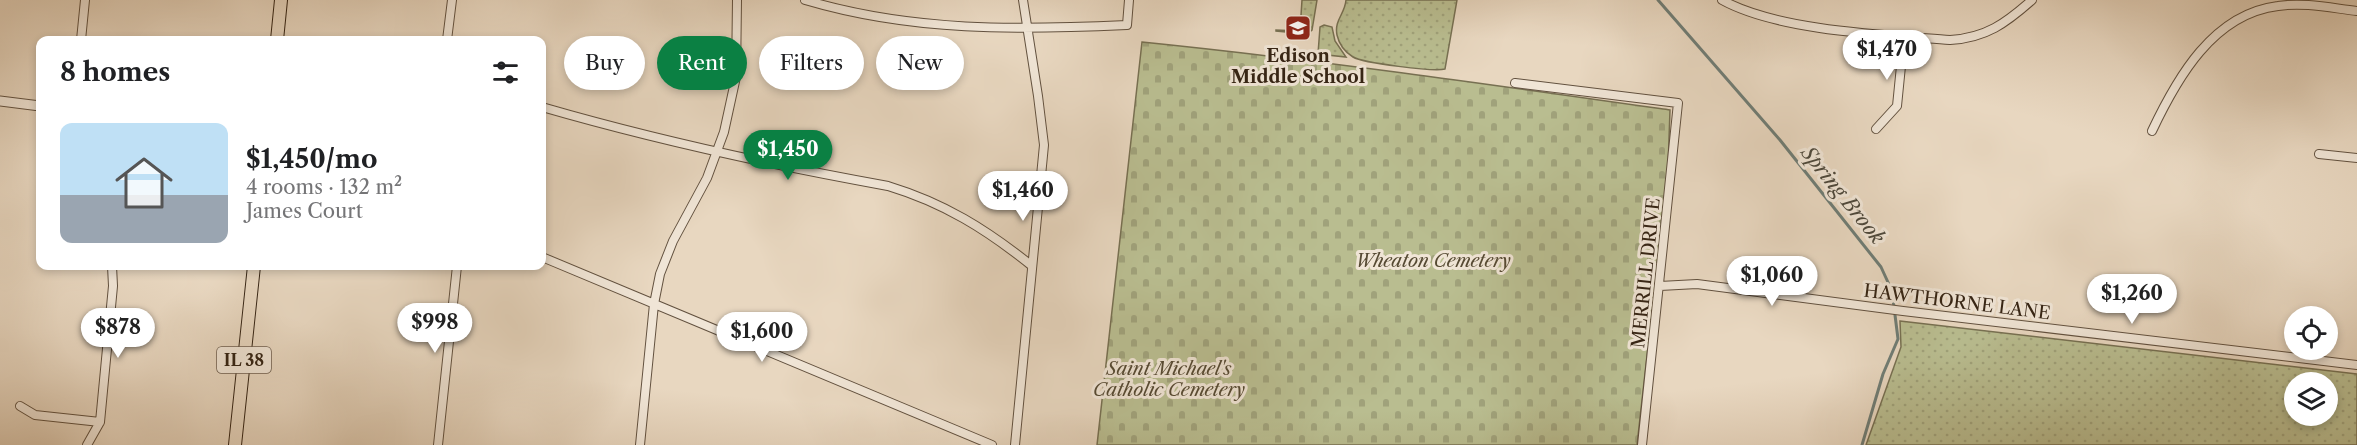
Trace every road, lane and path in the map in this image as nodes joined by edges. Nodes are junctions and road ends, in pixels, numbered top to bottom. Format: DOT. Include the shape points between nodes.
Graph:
graph roads {
  1 [pos="85,0"];
  2 [pos="281,0"];
  3 [pos="452,0"];
  4 [pos="737,0"];
  5 [pos="805,0"];
  6 [pos="1023,0"];
  7 [pos="1129,0"];
  8 [pos="2032,0"];
  9 [pos="1726,2"];
  10 [pos="2357,11"];
  11 [pos="1027,29"];
  12 [pos="81,36"];
  13 [pos="277,36"];
  14 [pos="448,36"];
  15 [pos="1904,36"];
  16 [pos="1515,83"];
  17 [pos="0,101"];
  18 [pos="36,106"];
  19 [pos="546,107"];
  20 [pos="1876,129"];
  21 [pos="2152,131"];
  22 [pos="716,153"];
  23 [pos="2319,154"];
  24 [pos="2357,158"];
  25 [pos="546,259"];
  26 [pos="1032,266"];
  27 [pos="112,270"];
  28 [pos="254,270"];
  29 [pos="457,270"];
  30 [pos="1660,286"];
  31 [pos="654,304"];
  32 [pos="2357,365"];
  33 [pos="20,406"];
  34 [pos="99,422"];
  35 [pos="87,445"];
  36 [pos="235,445"];
  37 [pos="438,445"];
  38 [pos="640,445"];
  39 [pos="992,445"];
  40 [pos="1015,445"];
  41 [pos="1642,445"];
  1 -- 12 [label="street"];
  2 -- 13 [label="main road"];
  3 -- 14 [label="street"];
  4 -- 22 [label="street" via="736,77"];
  5 -- 11 [label="street" via="917,23"];
  6 -- 11 [label="street"];
  7 -- 11 [label="street" via="1127,25"];
  8 -- 15 [label="street" via="2007,22 1972,37 1950,40"];
  9 -- 15 [label="street" via="1798,24"];
  10 -- 21 [label="street" via="2276,6 2227,26 2185,71"];
  11 -- 26 [label="street" via="1044,145"];
  15 -- 20 [label="street" via="1897,106"];
  16 -- 30 [label="street, MERRILL DRIVE" via="1678,103"];
  17 -- 18 [label="street"];
  19 -- 22 [label="street"];
  22 -- 26 [label="street" via="911,193 966,218"];
  22 -- 31 [label="street" via="670,248"];
  23 -- 24 [label="street"];
  25 -- 31 [label="street"];
  26 -- 40 [label="street"];
  27 -- 34 [label="street"];
  28 -- 36 [label="main road, IL 38"];
  29 -- 37 [label="street"];
  30 -- 32 [label="street, HAWTHORNE LANE" via="1697,284"];
  30 -- 41 [label="street, MERRILL DRIVE"];
  31 -- 38 [label="street"];
  31 -- 39 [label="street"];
  33 -- 34 [label="street" via="35,415"];
  34 -- 35 [label="street"];
}
